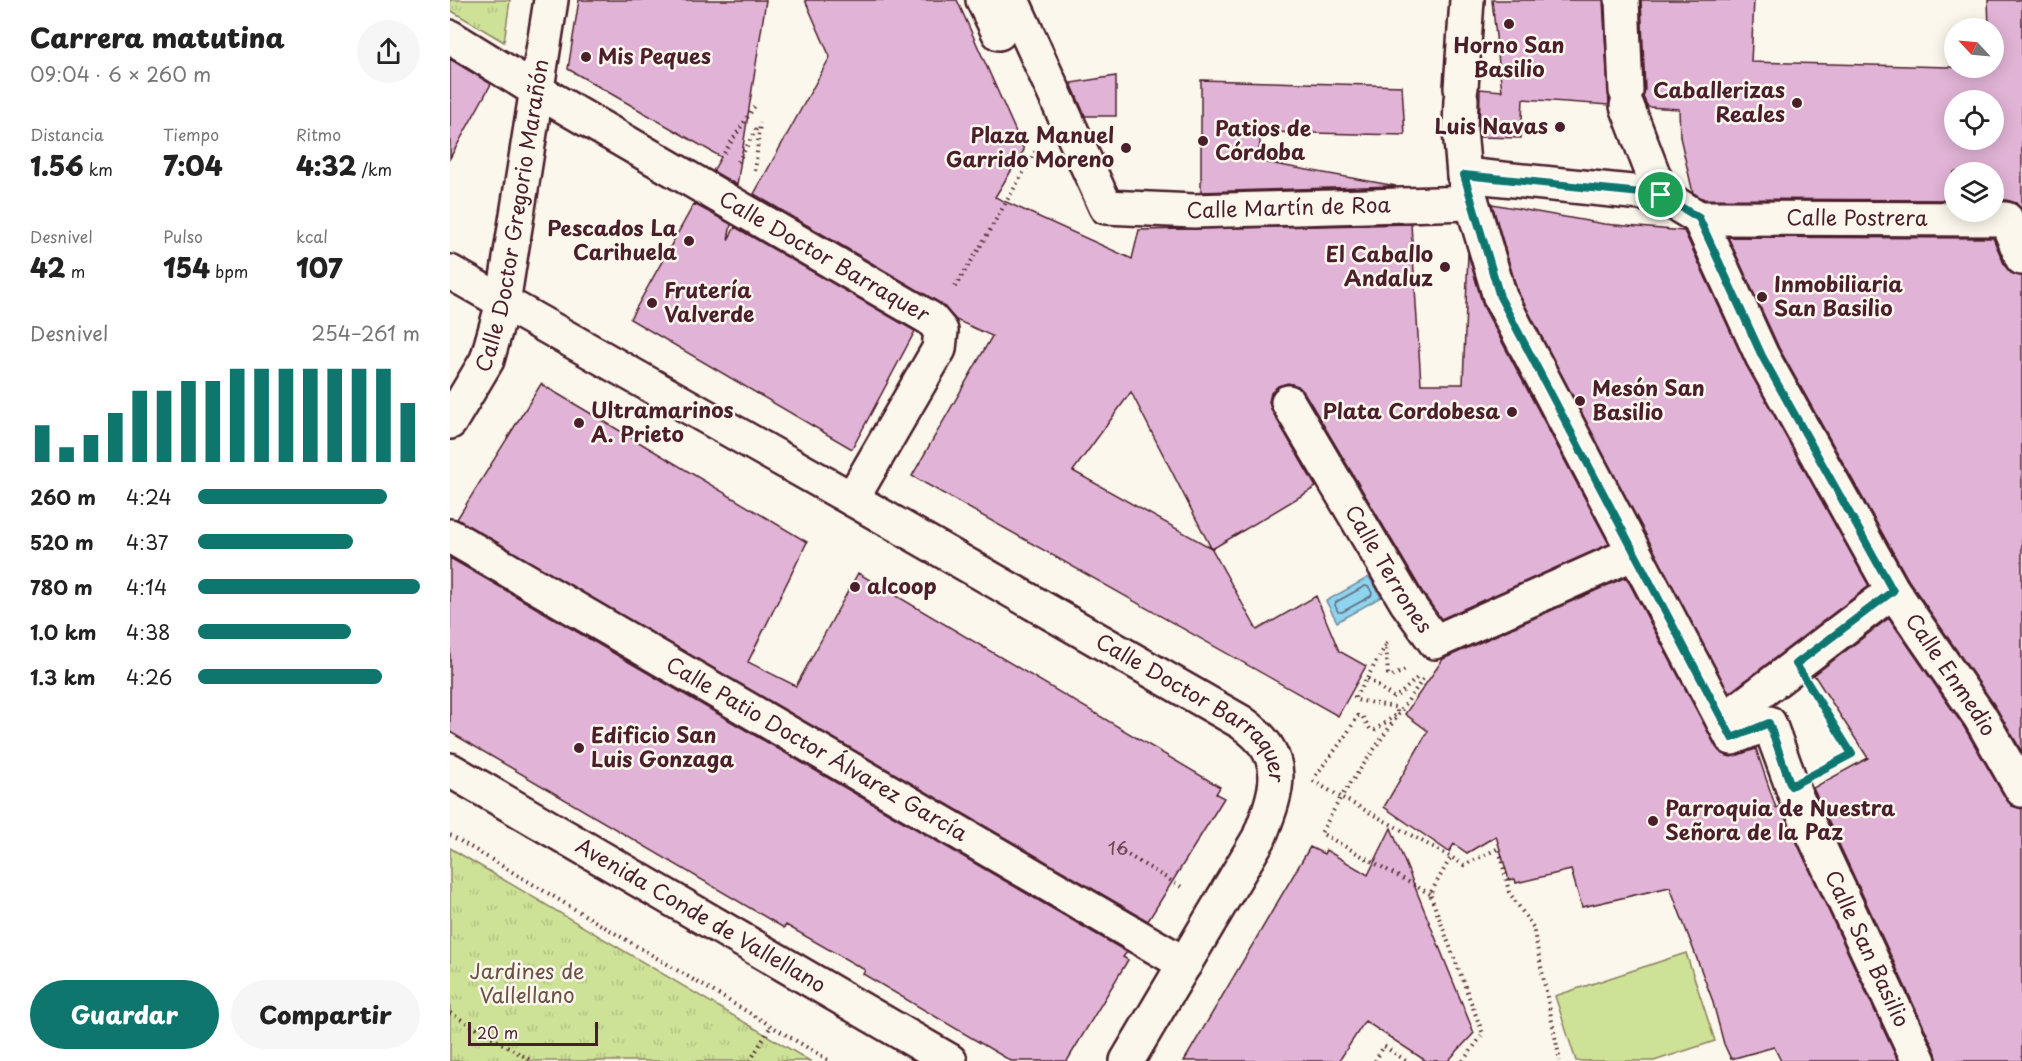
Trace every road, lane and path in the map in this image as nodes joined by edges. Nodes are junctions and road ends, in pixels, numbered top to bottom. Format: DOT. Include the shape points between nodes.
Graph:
graph roads {
  1 [pos="551,0"];
  2 [pos="983,0"];
  3 [pos="1012,0"];
  4 [pos="1467,0"];
  5 [pos="1622,0"];
  6 [pos="999,33"];
  7 [pos="450,37"];
  8 [pos="536,90"];
  9 [pos="756,104"];
  10 [pos="1039,145"];
  11 [pos="735,166"];
  12 [pos="754,177"];
  13 [pos="704,187"];
  14 [pos="1468,189"];
  15 [pos="1661,195"];
  16 [pos="1699,218"];
  17 [pos="2022,258"];
  18 [pos="450,272"];
  19 [pos="950,295"];
  20 [pos="503,303"];
  21 [pos="1288,402"];
  22 [pos="450,422"];
  23 [pos="852,499"];
  24 [pos="450,536"];
  25 [pos="1634,553"];
  26 [pos="1893,591"];
  27 [pos="1386,645"];
  28 [pos="1430,656"];
  29 [pos="1796,664"];
  30 [pos="1410,668"];
  31 [pos="1367,678"];
  32 [pos="1424,678"];
  33 [pos="1723,721"];
  34 [pos="450,770"];
  35 [pos="1312,781"];
  36 [pos="1791,786"];
  37 [pos="2022,790"];
  38 [pos="1341,797"];
  39 [pos="450,835"];
  40 [pos="1118,849"];
  41 [pos="1451,857"];
  42 [pos="1166,877"];
  43 [pos="1430,894"];
  44 [pos="1185,964"];
  45 [pos="450,1013"];
  46 [pos="771,1026"];
  47 [pos="532,1061"];
  48 [pos="750,1061"];
  49 [pos="830,1061"];
  50 [pos="950,1061"];
  51 [pos="1128,1061"];
  52 [pos="1375,1061"];
  53 [pos="1406,1061"];
  54 [pos="1463,1061"];
  55 [pos="1560,1061"];
  56 [pos="1919,1061"];
  1 -- 8 [label="street, Calle Doctor Gregorio Marañón"];
  2 -- 6 [label="street"];
  3 -- 14 [label="street, Calle Martín de Roa" via="1106,207 1194,212"];
  4 -- 14 [label="street, Calle San Basilio" via="1460,130"];
  5 -- 15 [label="street" via="1627,98"];
  7 -- 8 [label="street, Calle Doctor Barraquer"];
  8 -- 13 [label="street, Calle Doctor Barraquer"];
  8 -- 20 [label="street, Calle Doctor Gregorio Marañón"];
  9 -- 13 [label="path"];
  10 -- 19 [label="path"];
  11 -- 12 [label="path" via="760,123"];
  13 -- 23 [label="street, Calle Doctor Barraquer" via="931,319 941,331 939,349"];
  14 -- 15 [label="street, Calle Martín de Roa"];
  14 -- 25 [label="street, Calle San Basilio" via="1500,297"];
  15 -- 16 [label="street"];
  16 -- 17 [label="street, Calle Postrera" via="2006,219"];
  16 -- 26 [label="street, Calle Enmedio" via="1762,356"];
  18 -- 20 [label="street, Calle Doctor Barraquer"];
  20 -- 22 [label="street, Calle Doctor Gregorio Marañón" via="487,360"];
  20 -- 23 [label="street, Calle Doctor Barraquer"];
  21 -- 28 [label="street, Calle Terrones" via="1407,603"];
  23 -- 44 [label="street, Calle Doctor Barraquer" via="1241,722 1267,745 1276,775 1273,800 1259,838"];
  24 -- 44 [label="street, Calle Patio Doctor Álvarez García"];
  25 -- 28 [label="street, Calle Terrones"];
  25 -- 33 [label="street, Calle San Basilio"];
  26 -- 29 [label="street"];
  26 -- 37 [label="street, Calle Enmedio" via="1980,717"];
  27 -- 28 [label="path" via="1390,639"];
  27 -- 30 [label="path" via="1390,676"];
  27 -- 31 [label="path"];
  28 -- 31 [label="path" via="1396,697"];
  29 -- 33 [label="street"];
  29 -- 36 [label="path" via="1852,754"];
  31 -- 35 [label="path" via="1356,700 1395,708 1396,714 1375,730 1358,716"];
  32 -- 38 [label="path"];
  33 -- 36 [label="street, Calle San Basilio" via="1732,738 1769,723"];
  34 -- 50 [label="street, Avenida Conde de Vallellano"];
  36 -- 56 [label="street, Calle San Basilio"];
  38 -- 41 [label="path"];
  38 -- 43 [label="path" via="1321,833"];
  39 -- 46 [label="path"];
  40 -- 42 [label="path"];
  41 -- 43 [label="path"];
  41 -- 55 [label="path" via="1464,865 1499,848 1509,892 1533,927"];
  43 -- 54 [label="path" via="1483,1034"];
  44 -- 51 [label="street, Calle Doctor Barraquer"];
  45 -- 47 [label="path"];
  46 -- 48 [label="path"];
  46 -- 49 [label="path"];
  52 -- 53 [label="path" via="1384,1046"];
}
